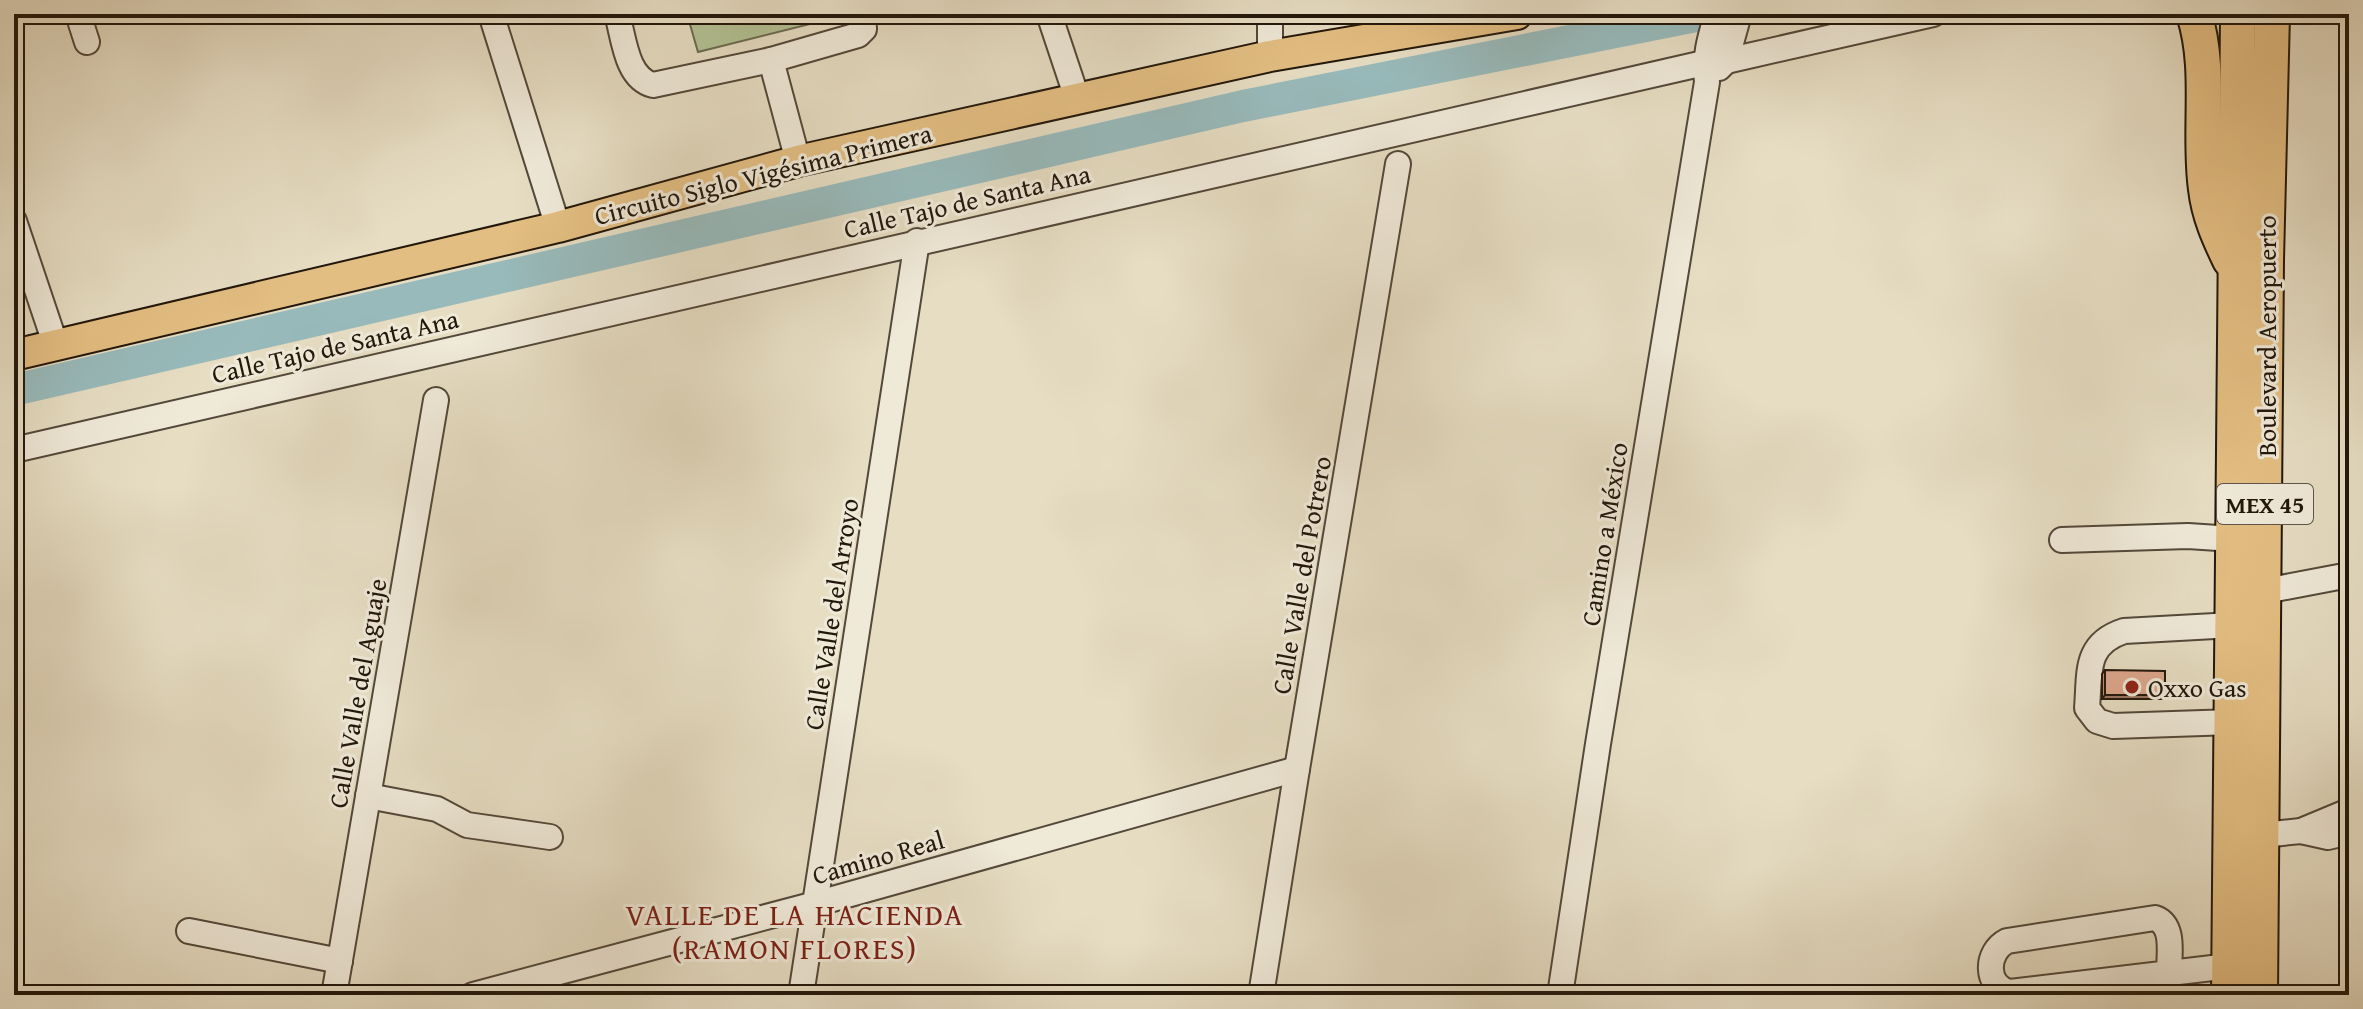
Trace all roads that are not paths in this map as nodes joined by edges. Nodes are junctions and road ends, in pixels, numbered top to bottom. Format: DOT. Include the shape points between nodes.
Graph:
graph roads {
  1 [pos="78,14"];
  2 [pos="491,14"];
  3 [pos="617,14"];
  4 [pos="863,14"];
  5 [pos="1049,14"];
  6 [pos="1270,14"];
  7 [pos="1397,14"];
  8 [pos="1717,14"];
  9 [pos="1739,14"];
  10 [pos="1933,14"];
  11 [pos="2194,14"];
  12 [pos="2238,14"];
  13 [pos="2272,14"];
  14 [pos="2289,14"];
  15 [pos="1499,16"];
  16 [pos="1380,39"];
  17 [pos="87,42"];
  18 [pos="1270,56"];
  19 [pos="771,60"];
  20 [pos="1715,61"];
  21 [pos="1077,98"];
  22 [pos="2269,112"];
  23 [pos="798,161"];
  24 [pos="1398,164"];
  25 [pos="14,221"];
  26 [pos="558,227"];
  27 [pos="917,241"];
  28 [pos="2235,272"];
  29 [pos="56,346"];
  30 [pos="14,355"];
  31 [pos="436,400"];
  32 [pos="14,450"];
  33 [pos="2233,539"];
  34 [pos="2062,540"];
  35 [pos="2349,575"];
  36 [pos="2265,591"];
  37 [pos="2233,625"];
  38 [pos="2233,722"];
  39 [pos="1297,769"];
  40 [pos="368,796"];
  41 [pos="2349,811"];
  42 [pos="2301,831"];
  43 [pos="2349,832"];
  44 [pos="2262,835"];
  45 [pos="550,837"];
  46 [pos="815,904"];
  47 [pos="189,931"];
  48 [pos="340,961"];
  49 [pos="2169,972"];
  50 [pos="2231,987"];
  51 [pos="334,995"];
  52 [pos="473,995"];
  53 [pos="801,995"];
  54 [pos="1261,995"];
  55 [pos="1560,995"];
  1 -- 17 [label="street"];
  2 -- 26 [label="street"];
  3 -- 19 [label="street" via="634,74 653,85"];
  4 -- 19 [label="street" via="864,29 858,35"];
  5 -- 21 [label="street"];
  6 -- 18 [label="street"];
  7 -- 16 [label="street"];
  8 -- 20 [label="street"];
  9 -- 20 [label="street"];
  10 -- 20 [label="street, Calle Tajo de Santa Ana"];
  11 -- 28 [label="highway" via="2201,50 2206,189 2213,223"];
  12 -- 28 [label="highway, Boulevard Aeropuerto / MEX 45"];
  13 -- 22 [label="highway, Boulevard Aeropuerto / MEX 45"];
  14 -- 22 [label="street" via="2280,96"];
  15 -- 16 [label="main road, Circuito Siglo Vigésima Primera"];
  16 -- 18 [label="main road, Circuito Siglo Vigésima Primera"];
  18 -- 21 [label="main road, Circuito Siglo Vigésima Primera"];
  19 -- 23 [label="street"];
  20 -- 27 [label="street, Calle Tajo de Santa Ana"];
  20 -- 55 [label="street, Camino a México"];
  21 -- 23 [label="main road, Circuito Siglo Vigésima Primera"];
  22 -- 36 [label="highway, Boulevard Aeropuerto / MEX 45"];
  23 -- 26 [label="main road, Circuito Siglo Vigésima Primera"];
  24 -- 39 [label="street, Calle Valle del Potrero"];
  25 -- 29 [label="street"];
  26 -- 29 [label="main road, Circuito Siglo Vigésima Primera"];
  27 -- 32 [label="street, Calle Tajo de Santa Ana"];
  27 -- 46 [label="street, Calle Valle del Arroyo"];
  28 -- 33 [label="highway, Boulevard Aeropuerto / MEX 45"];
  29 -- 30 [label="main road, Circuito Siglo Vigésima Primera"];
  31 -- 40 [label="street, Calle Valle del Aguaje"];
  33 -- 34 [label="street"];
  33 -- 37 [label="highway, Boulevard Aeropuerto / MEX 45"];
  35 -- 36 [label="street"];
  36 -- 44 [label="highway, Boulevard Aeropuerto / MEX 45"];
  37 -- 38 [label="highway, Boulevard Aeropuerto / MEX 45"];
  37 -- 38 [label="street" via="2109,636 2091,660 2087,708 2097,721 2113,726"];
  38 -- 50 [label="highway, Boulevard Aeropuerto / MEX 45"];
  39 -- 46 [label="street, Camino Real"];
  39 -- 54 [label="street, Calle Valle del Potrero"];
  40 -- 45 [label="street" via="437,809 467,825"];
  40 -- 48 [label="street, Calle Valle del Aguaje"];
  41 -- 42 [label="street"];
  42 -- 43 [label="street" via="2328,837"];
  42 -- 44 [label="street"];
  44 -- 50 [label="highway, Boulevard Aeropuerto / MEX 45"];
  46 -- 52 [label="street, Camino Real"];
  46 -- 53 [label="street, Calle Valle del Arroyo"];
  47 -- 48 [label="street"];
  48 -- 51 [label="street, Calle Valle del Aguaje"];
  49 -- 49 [label="street" via="2010,992 1994,982 1991,956 2007,941 2155,918 2167,928"];
  49 -- 50 [label="street"];
}
